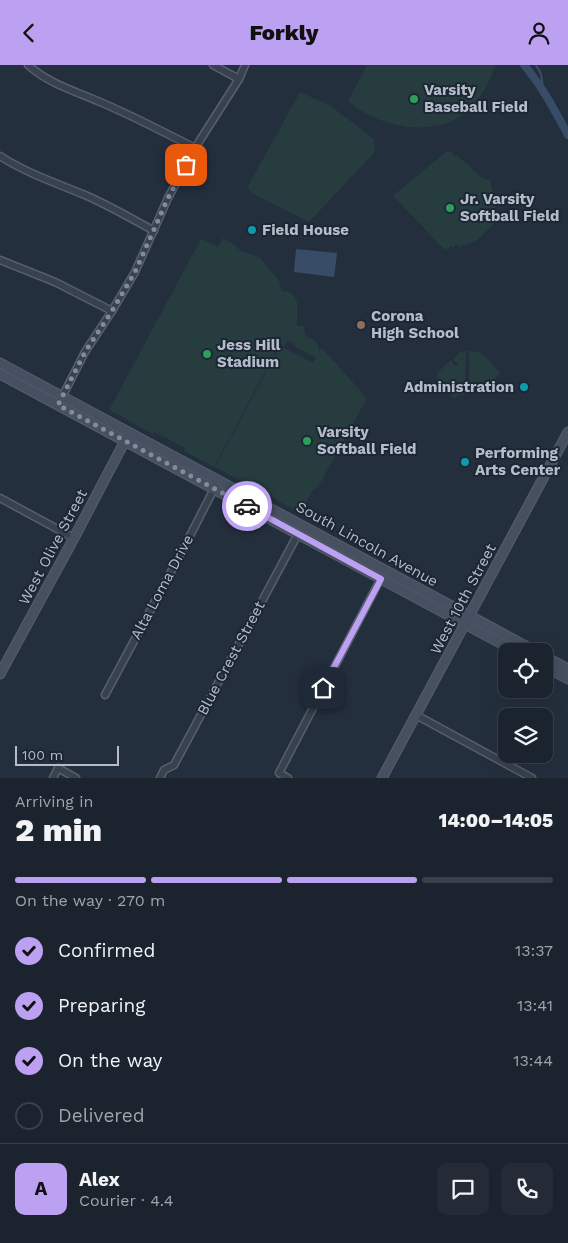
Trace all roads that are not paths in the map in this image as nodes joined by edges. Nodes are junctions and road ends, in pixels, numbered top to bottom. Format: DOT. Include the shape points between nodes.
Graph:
graph roads {
  1 [pos="28,65"];
  2 [pos="213,65"];
  3 [pos="245,65"];
  4 [pos="239,79"];
  5 [pos="195,148"];
  6 [pos="0,156"];
  7 [pos="154,231"];
  8 [pos="0,260"];
  9 [pos="112,311"];
  10 [pos="0,363"];
  11 [pos="0,374"];
  12 [pos="62,396"];
  13 [pos="58,405"];
  14 [pos="568,432"];
  15 [pos="128,437"];
  16 [pos="216,484"];
  17 [pos="0,498"];
  18 [pos="298,534"];
  19 [pos="74,538"];
  20 [pos="381,579"];
  21 [pos="467,620"];
  22 [pos="503,643"];
  23 [pos="517,643"];
  24 [pos="553,661"];
  25 [pos="568,669"];
  26 [pos="553,672"];
  27 [pos="0,674"];
  28 [pos="568,679"];
  29 [pos="105,695"];
  30 [pos="416,715"];
  31 [pos="53,778"];
  32 [pos="76,778"];
  33 [pos="160,778"];
  34 [pos="288,778"];
  35 [pos="382,778"];
  36 [pos="532,778"];
  1 -- 5 [label="street" via="62,87 99,101"];
  2 -- 4 [label="street"];
  3 -- 4 [label="street"];
  4 -- 5 [label="street"];
  5 -- 7 [label="street"];
  6 -- 7 [label="street" via="29,173 96,201"];
  7 -- 9 [label="street"];
  8 -- 9 [label="street" via="55,282"];
  9 -- 12 [label="street"];
  10 -- 12 [label="main road, South Lincoln Avenue"];
  11 -- 13 [label="main road, South Lincoln Avenue"];
  12 -- 13 [label="street"];
  12 -- 15 [label="main road, South Lincoln Avenue"];
  13 -- 15 [label="main road, South Lincoln Avenue"];
  14 -- 21 [label="main road, West 10th Street"];
  15 -- 16 [label="main road, South Lincoln Avenue"];
  15 -- 19 [label="main road, West Olive Street"];
  16 -- 18 [label="main road, South Lincoln Avenue"];
  16 -- 21 [label="main road, South Lincoln Avenue"];
  16 -- 29 [label="street, Alta Loma Drive"];
  17 -- 19 [label="street"];
  18 -- 20 [label="main road, South Lincoln Avenue"];
  18 -- 33 [label="street, Blue Crest Street" via="174,765 164,770"];
  19 -- 27 [label="main road, West Olive Street"];
  20 -- 21 [label="main road, South Lincoln Avenue"];
  20 -- 34 [label="street" via="279,773"];
  21 -- 22 [label="main road, South Lincoln Avenue"];
  21 -- 23 [label="main road, South Lincoln Avenue"];
  21 -- 30 [label="main road, West 10th Street"];
  24 -- 25 [label="main road"];
  26 -- 28 [label="main road"];
  30 -- 35 [label="main road, West 10th Street"];
  30 -- 36 [label="street"];
  31 -- 32 [label="street" via="58,768"];
}
